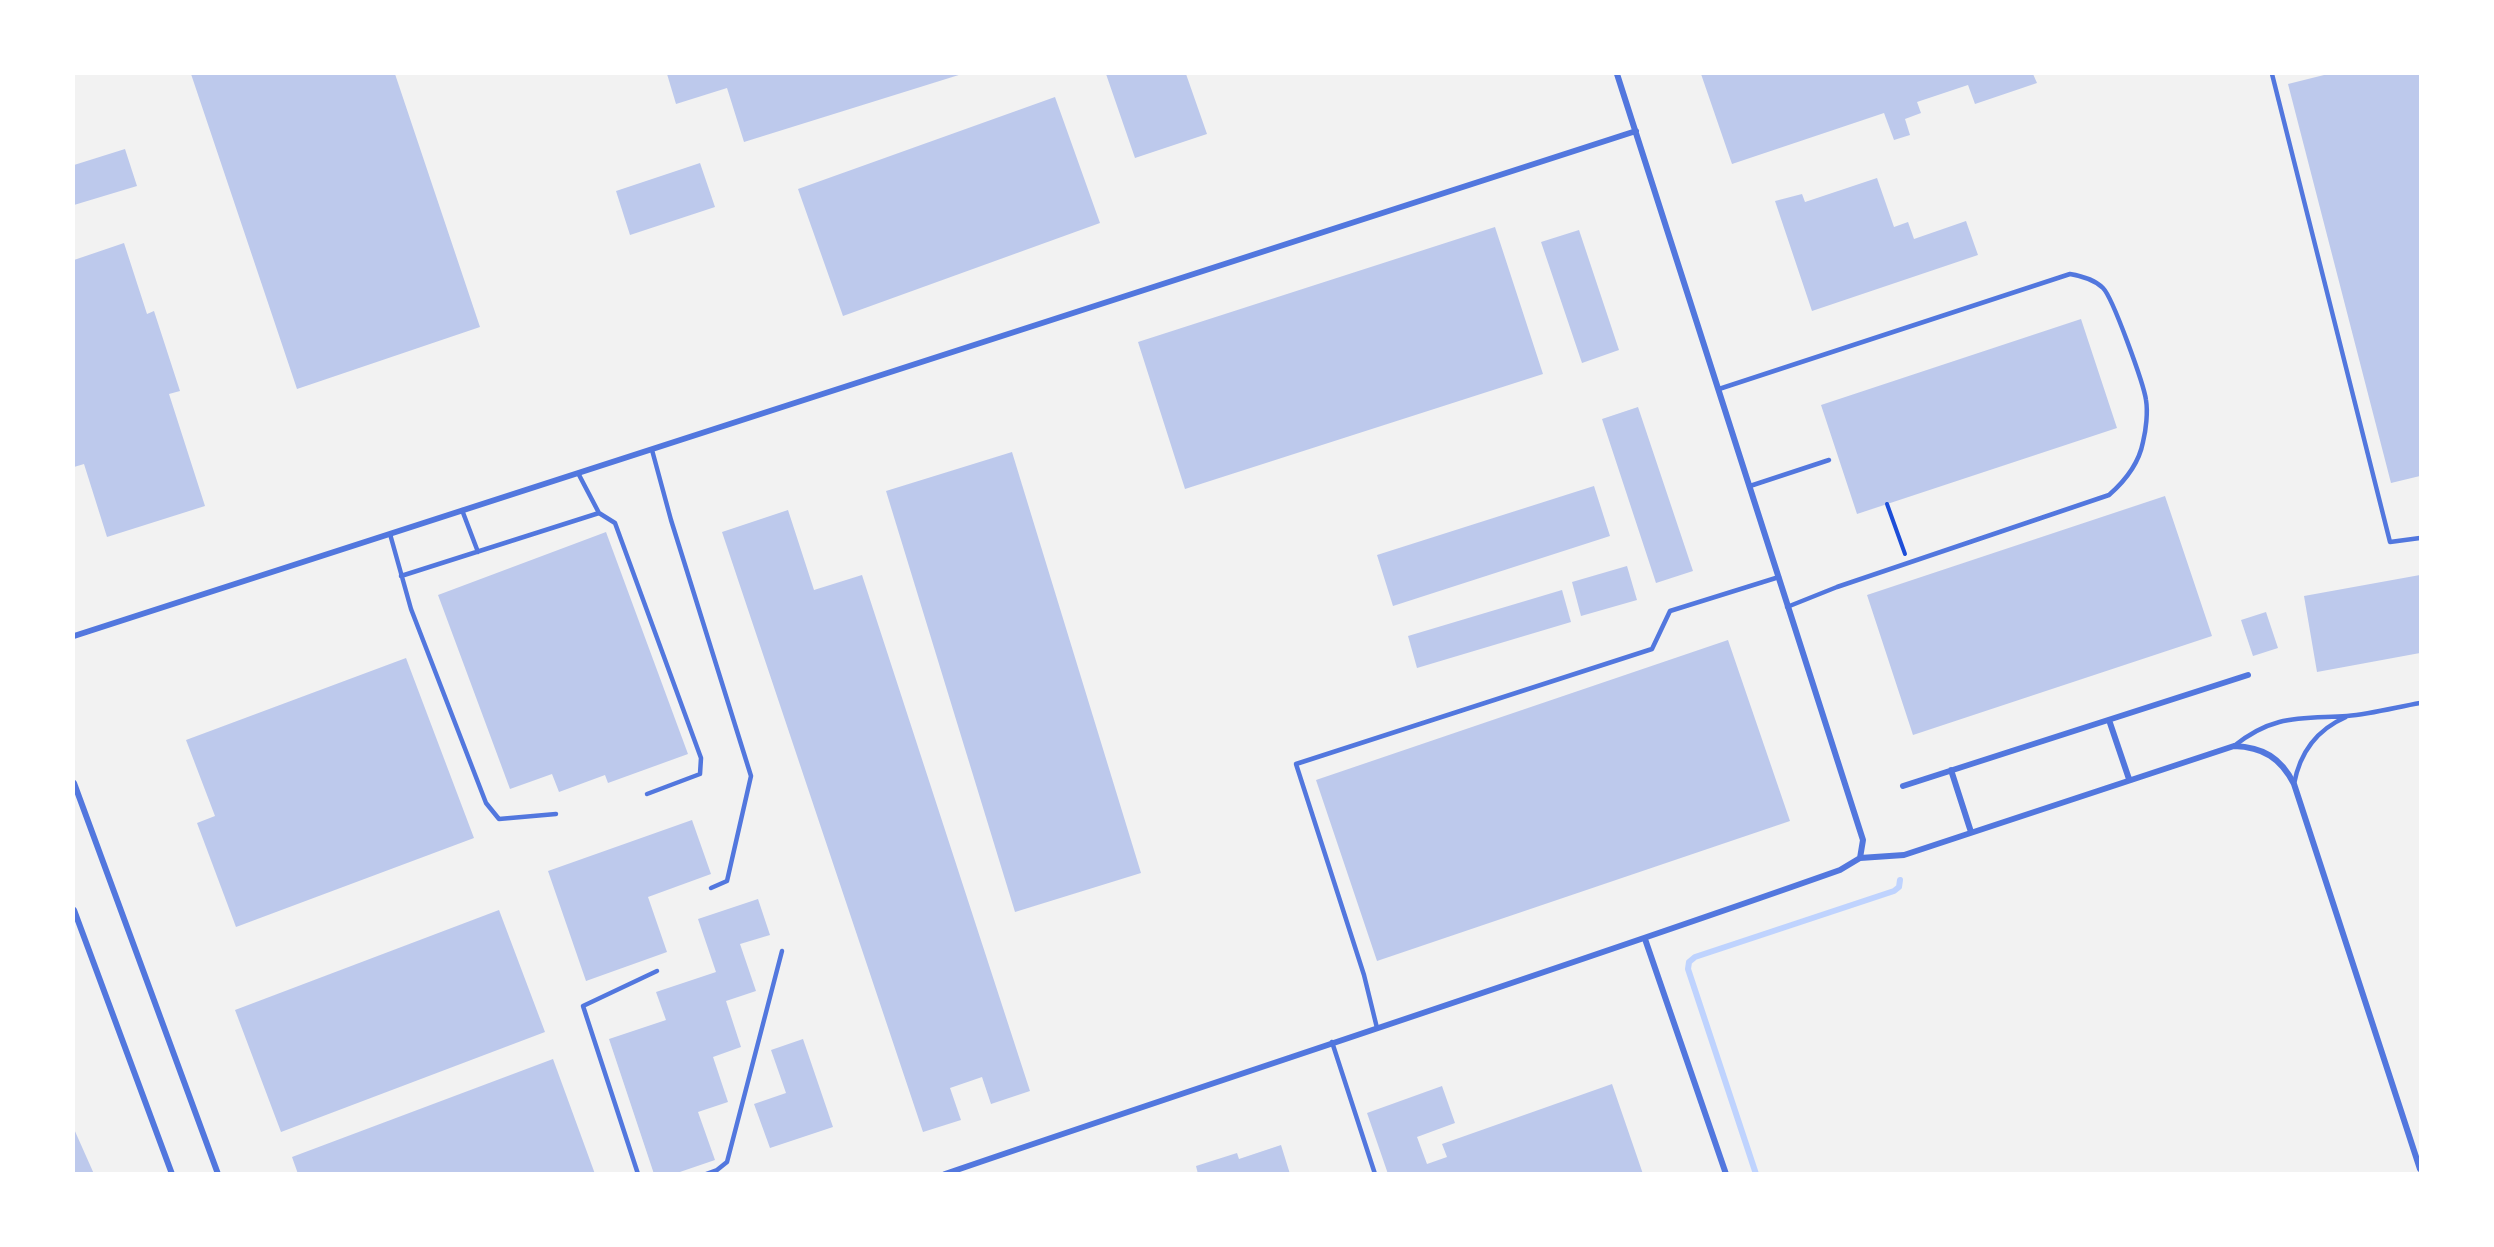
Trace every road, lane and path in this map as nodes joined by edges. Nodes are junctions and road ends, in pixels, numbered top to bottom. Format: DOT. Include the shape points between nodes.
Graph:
graph roads {
  1 [pos="1617,74"];
  2 [pos="2272,74"];
  3 [pos="1636,131"];
  4 [pos="1719,389"];
  5 [pos="652,450"];
  6 [pos="1829,460"];
  7 [pos="578,473"];
  8 [pos="1750,486"];
  9 [pos="1887,504"];
  10 [pos="462,510"];
  11 [pos="599,513"];
  12 [pos="390,534"];
  13 [pos="2421,538"];
  14 [pos="478,552"];
  15 [pos="1908,563"];
  16 [pos="402,576"];
  17 [pos="1779,577"];
  18 [pos="1787,608"];
  19 [pos="74,636"];
  20 [pos="2248,675"];
  21 [pos="2421,703"];
  22 [pos="2349,716"];
  23 [pos="2109,720"];
  24 [pos="2234,746"];
  25 [pos="1951,771"];
  26 [pos="2129,779"];
  27 [pos="74,783"];
  28 [pos="2294,784"];
  29 [pos="1903,786"];
  30 [pos="647,794"];
  31 [pos="556,814"];
  32 [pos="1971,832"];
  33 [pos="1860,858"];
  34 [pos="711,888"];
  35 [pos="74,910"];
  36 [pos="1645,939"];
  37 [pos="782,951"];
  38 [pos="657,971"];
  39 [pos="1377,1028"];
  40 [pos="1332,1042"];
  41 [pos="2421,1169"];
  42 [pos="172,1173"];
  43 [pos="218,1173"];
  44 [pos="638,1173"];
  45 [pos="706,1173"];
  46 [pos="945,1173"];
  47 [pos="1375,1173"];
  48 [pos="1726,1173"];
  1 -- 3 [label="street"];
  2 -- 13 [label="lane" via="2390,542"];
  3 -- 4 [label="street"];
  3 -- 5 [label="street"];
  4 -- 8 [label="street"];
  4 -- 15 [label="lane" via="2070,274 2085,276 2104,289 2114,307 2146,401 2144,441 2137,461 2121,484 2109,495"];
  5 -- 7 [label="street"];
  5 -- 34 [label="lane" via="751,776 727,881"];
  6 -- 8 [label="lane"];
  7 -- 10 [label="street"];
  7 -- 11 [label="lane"];
  8 -- 17 [label="street"];
  9 -- 15 [label="path"];
  10 -- 12 [label="street"];
  10 -- 14 [label="lane"];
  11 -- 14 [label="lane"];
  11 -- 30 [label="lane" via="615,523 701,758 700,774"];
  12 -- 16 [label="lane"];
  12 -- 19 [label="street"];
  14 -- 16 [label="lane"];
  15 -- 18 [label="lane"];
  16 -- 31 [label="lane" via="411,609 486,803 499,819"];
  17 -- 18 [label="street"];
  17 -- 39 [label="lane" via="1670,611 1652,650 1296,764 1364,975"];
  18 -- 33 [label="street" via="1863,840"];
  20 -- 23 [label="street"];
  21 -- 22 [label="lane"];
  22 -- 24 [label="lane" via="2281,721 2258,729"];
  22 -- 28 [label="lane" via="2312,740 2303,753"];
  23 -- 25 [label="street"];
  23 -- 26 [label="street"];
  24 -- 26 [label="street"];
  24 -- 28 [label="street" via="2249,746 2270,755"];
  25 -- 29 [label="street"];
  25 -- 32 [label="street"];
  26 -- 32 [label="street"];
  27 -- 43 [label="street"];
  28 -- 41 [label="street"];
  32 -- 33 [label="street" via="1904,855"];
  33 -- 36 [label="street" via="1840,870"];
  35 -- 42 [label="street"];
  36 -- 39 [label="street"];
  36 -- 48 [label="street"];
  37 -- 45 [label="lane" via="727,1162"];
  38 -- 44 [label="lane" via="583,1006"];
  39 -- 40 [label="street"];
  40 -- 46 [label="street"];
  40 -- 47 [label="lane"];
}
